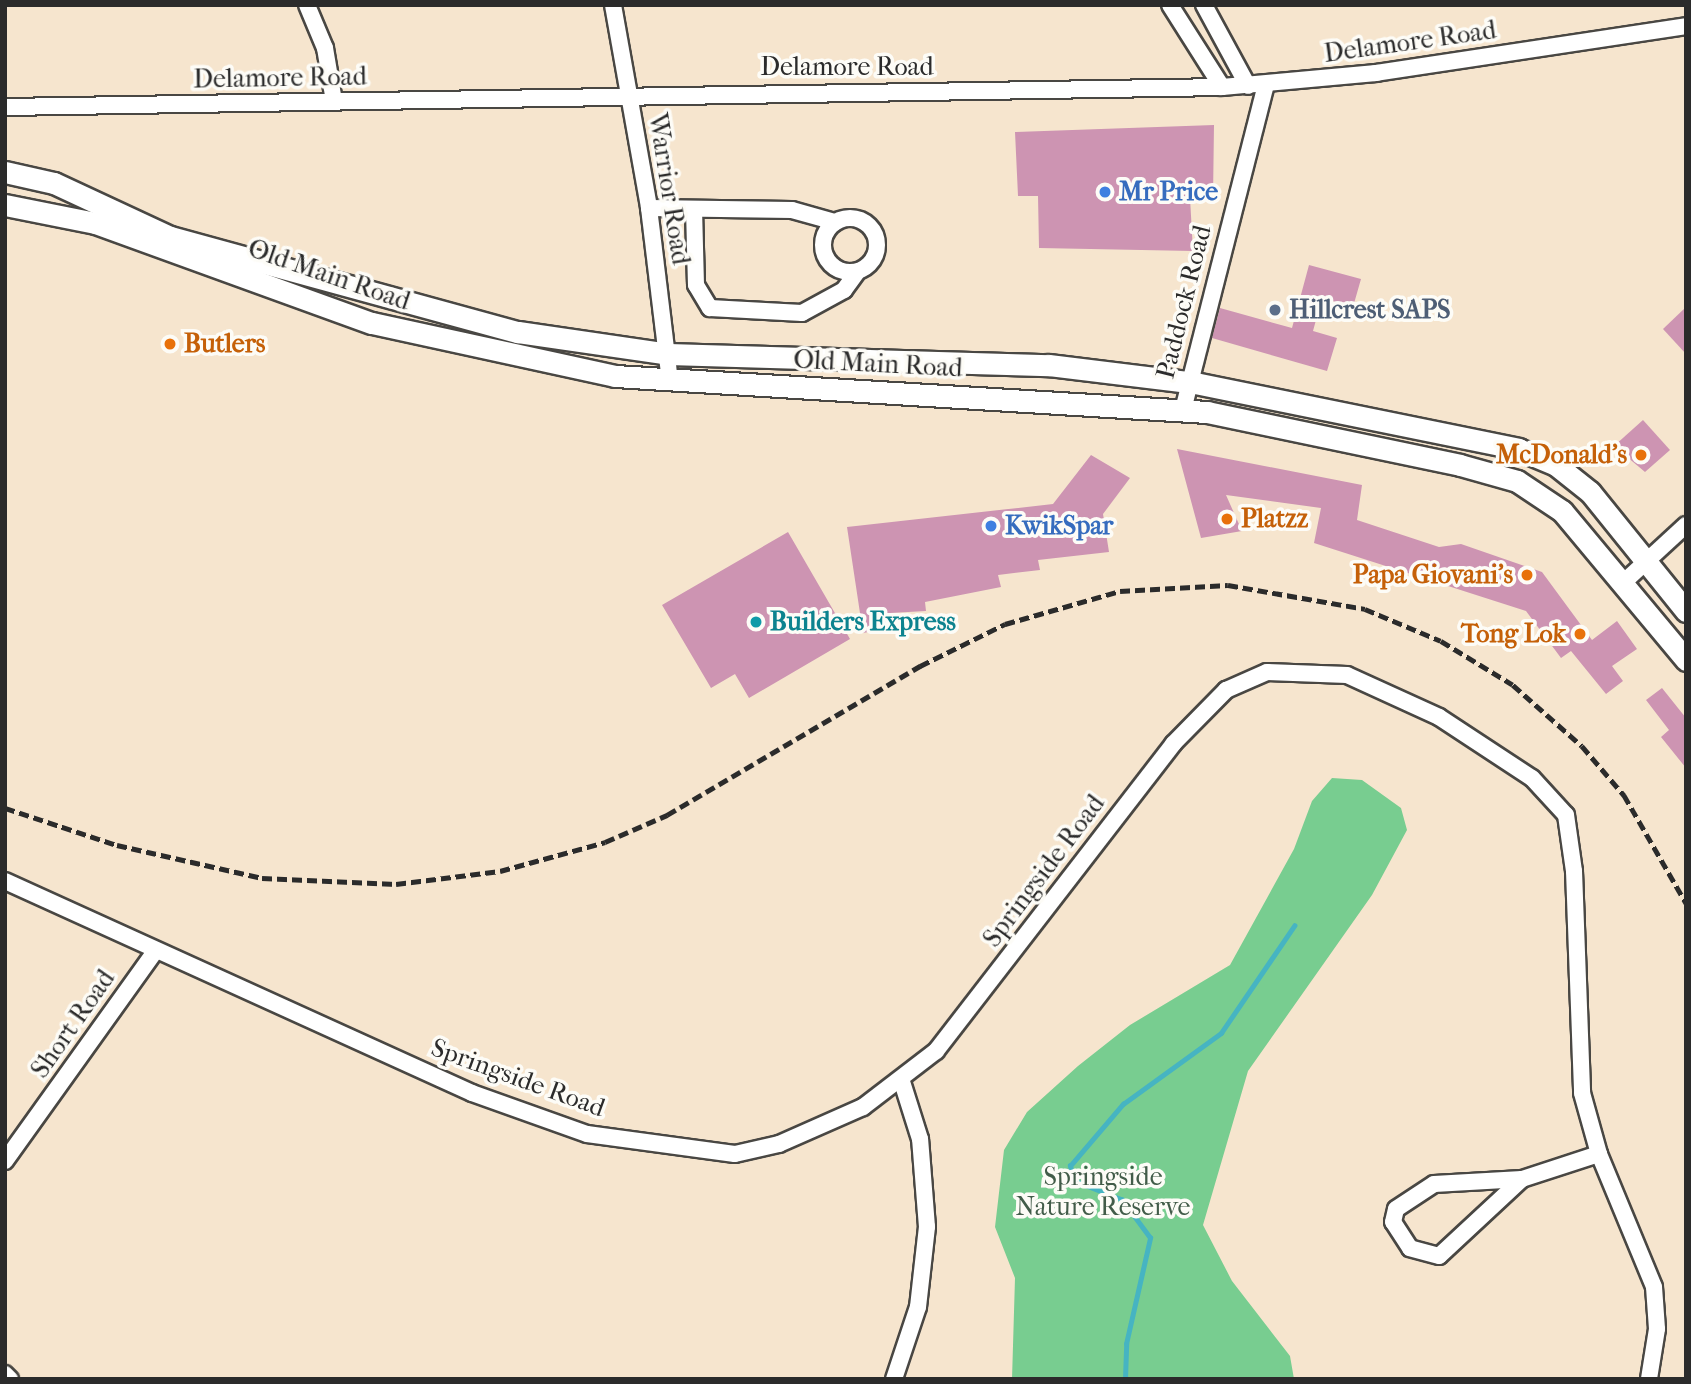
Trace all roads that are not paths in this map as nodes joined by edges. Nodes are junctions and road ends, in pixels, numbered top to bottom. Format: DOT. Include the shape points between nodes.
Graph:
graph roads {
  1 [pos="307,5"];
  2 [pos="614,5"];
  3 [pos="1170,5"];
  4 [pos="1204,5"];
  5 [pos="1686,26"];
  6 [pos="1266,85"];
  7 [pos="1248,86"];
  8 [pos="1222,88"];
  9 [pos="628,95"];
  10 [pos="334,101"];
  11 [pos="5,107"];
  12 [pos="5,172"];
  13 [pos="5,205"];
  14 [pos="649,208"];
  15 [pos="694,209"];
  16 [pos="835,222"];
  17 [pos="857,272"];
  18 [pos="668,354"];
  19 [pos="670,380"];
  20 [pos="1189,383"];
  21 [pos="1183,410"];
  22 [pos="1686,525"];
  23 [pos="1646,558"];
  24 [pos="1624,582"];
  25 [pos="1686,611"];
  26 [pos="1686,660"];
  27 [pos="5,881"];
  28 [pos="156,950"];
  29 [pos="902,1083"];
  30 [pos="1599,1154"];
  31 [pos="5,1161"];
  32 [pos="1522,1179"];
  33 [pos="5,1374"];
  34 [pos="10,1379"];
  35 [pos="894,1379"];
  36 [pos="1649,1379"];
  1 -- 10 [label="street" via="325,48"];
  2 -- 9 [label="street, Warrior Road"];
  3 -- 8 [label="street"];
  4 -- 7 [label="street"];
  5 -- 6 [label="street, Delamore Road"];
  6 -- 7 [label="street, Delamore Road"];
  6 -- 20 [label="street, Paddock Road"];
  7 -- 8 [label="street, Delamore Road"];
  8 -- 9 [label="street, Delamore Road"];
  9 -- 10 [label="street, Delamore Road"];
  9 -- 14 [label="street, Warrior Road"];
  10 -- 11 [label="street, Delamore Road"];
  12 -- 18 [label="main road, Old Main Road" via="54,184 170,237 464,319"];
  13 -- 19 [label="main road, Old Main Road" via="95,223 424,337 615,376"];
  14 -- 15 [label="street"];
  14 -- 18 [label="street, Warrior Road"];
  15 -- 16 [label="street" via="792,210"];
  15 -- 17 [label="street" via="696,285 710,308 802,313 844,290"];
  16 -- 17 [label="street" via="822,241 824,256 834,268"];
  16 -- 17 [label="street" via="858,219 875,234 874,257"];
  18 -- 19 [label="street, Warrior Road"];
  18 -- 20 [label="main road, Old Main Road" via="1000,360"];
  19 -- 21 [label="main road, Old Main Road"];
  20 -- 21 [label="street, Paddock Road"];
  20 -- 23 [label="main road, Old Main Road" via="1518,449 1556,465 1590,492"];
  21 -- 24 [label="main road, Old Main Road" via="1517,481 1562,511"];
  22 -- 23 [label="street"];
  23 -- 24 [label="street"];
  23 -- 25 [label="main road, Old Main Road"];
  24 -- 26 [label="main road, Old Main Road"];
  27 -- 28 [label="street, Springside Road"];
  28 -- 29 [label="street, Springside Road" via="472,1093 587,1134 735,1154 821,1128"];
  28 -- 31 [label="street, Short Road"];
  29 -- 30 [label="street, Springside Road" via="962,1020 1198,714 1257,675 1325,671 1389,691 1438,717 1532,778 1566,814 1574,871 1582,1093"];
  29 -- 35 [label="street" via="920,1139 927,1227 918,1307"];
  30 -- 32 [label="street"];
  30 -- 36 [label="street, Springside Road" via="1654,1287 1657,1329"];
  32 -- 32 [label="street" via="1439,1256 1410,1248 1393,1223 1396,1209 1434,1184"];
  33 -- 34 [label="street"];
}
